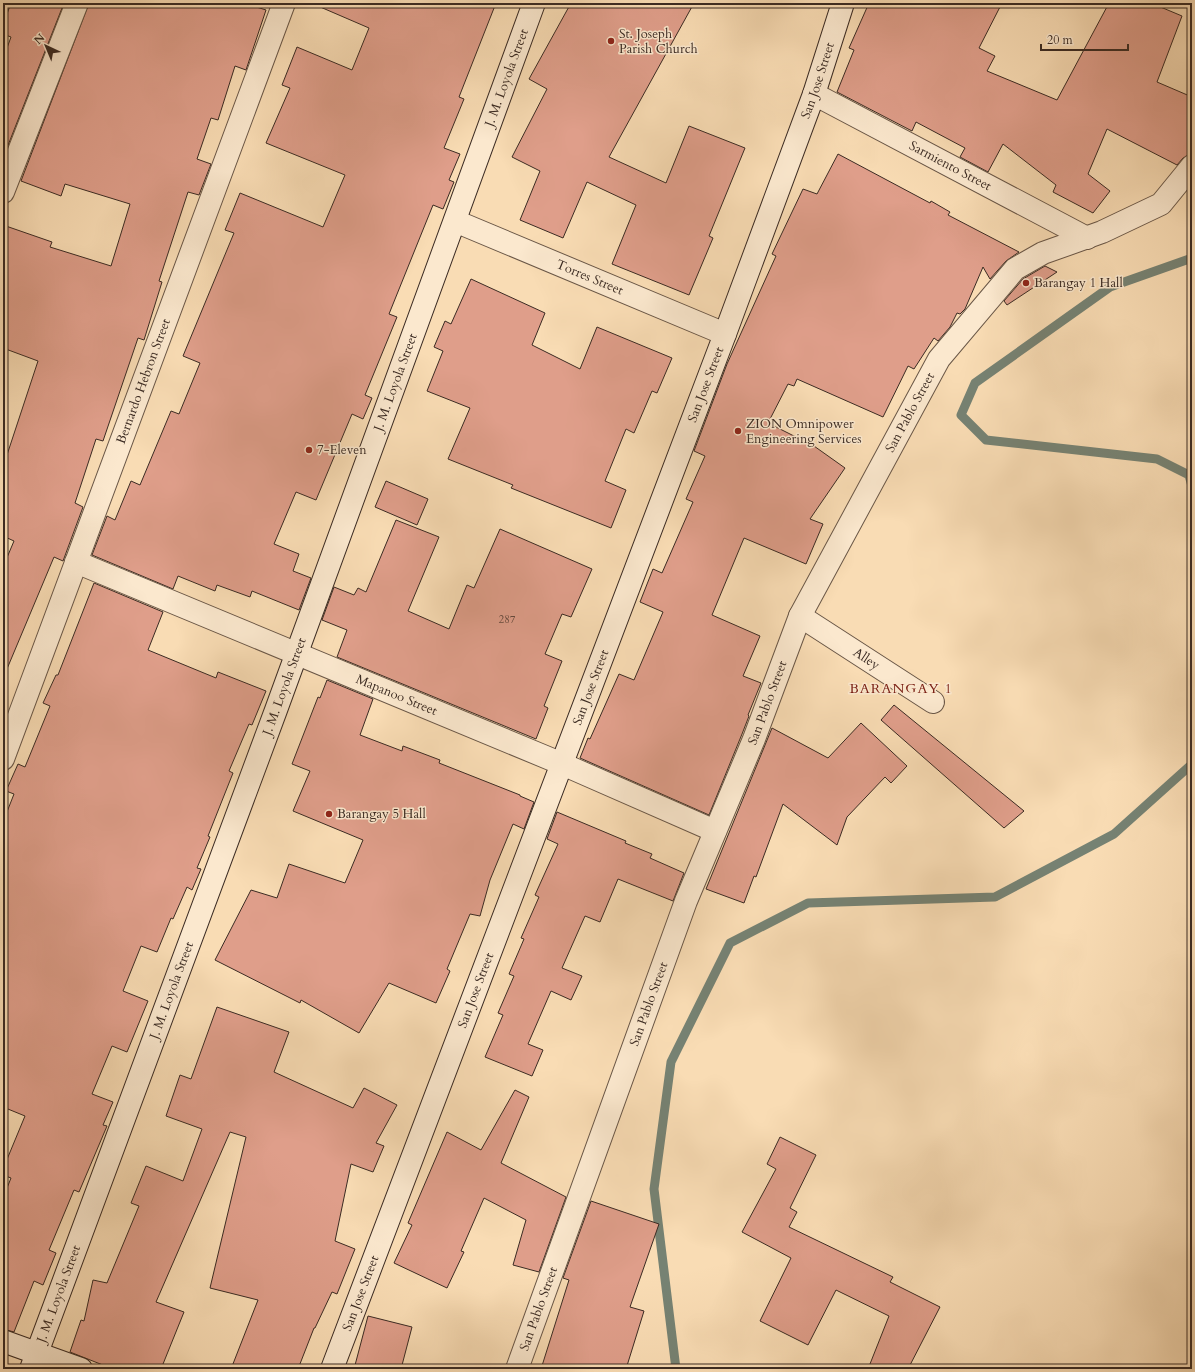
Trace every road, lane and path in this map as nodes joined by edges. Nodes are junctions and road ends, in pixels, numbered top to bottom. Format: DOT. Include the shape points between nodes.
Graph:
graph roads {
  1 [pos="77,3"];
  2 [pos="284,3"];
  3 [pos="534,3"];
  4 [pos="843,3"];
  5 [pos="814,94"];
  6 [pos="1192,166"];
  7 [pos="3,192"];
  8 [pos="455,221"];
  9 [pos="1087,238"];
  10 [pos="724,334"];
  11 [pos="76,562"];
  12 [pos="800,616"];
  13 [pos="295,654"];
  14 [pos="933,702"];
  15 [pos="3,759"];
  16 [pos="560,763"];
  17 [pos="715,831"];
  18 [pos="3,1341"];
  19 [pos="35,1361"];
  20 [pos="81,1369"];
  21 [pos="332,1369"];
  22 [pos="517,1369"];
  1 -- 7 [label="street"];
  2 -- 11 [label="street, Bernardo Hebron Street"];
  3 -- 8 [label="street, J. M. Loyola Street"];
  4 -- 5 [label="street, San Jose Street"];
  5 -- 9 [label="street, Sarmiento Street"];
  5 -- 10 [label="street, San Jose Street"];
  6 -- 9 [label="street, San Pablo Street" via="1161,204"];
  8 -- 10 [label="street, Torres Street"];
  8 -- 13 [label="street, J. M. Loyola Street"];
  9 -- 12 [label="street, San Pablo Street" via="1043,253 1014,269 939,359"];
  10 -- 16 [label="street, San Jose Street"];
  11 -- 13 [label="street, Mapanoo Street"];
  11 -- 15 [label="street, Bernardo Hebron Street"];
  12 -- 14 [label="street, Alley"];
  12 -- 17 [label="street, San Pablo Street" via="754,739"];
  13 -- 16 [label="street, Mapanoo Street"];
  13 -- 19 [label="street, J. M. Loyola Street"];
  16 -- 17 [label="street, Mapanoo Street"];
  16 -- 21 [label="street, San Jose Street"];
  17 -- 22 [label="street, San Pablo Street" via="686,901"];
  18 -- 19 [label="street"];
  19 -- 20 [label="street"];
}
